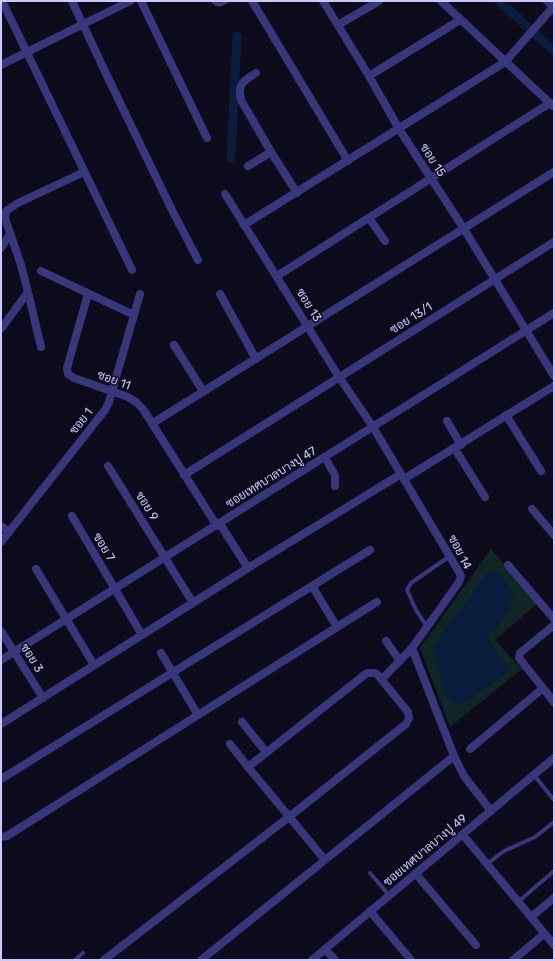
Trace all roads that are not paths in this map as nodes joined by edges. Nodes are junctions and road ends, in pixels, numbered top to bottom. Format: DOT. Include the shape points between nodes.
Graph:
graph roads {
  1 [pos="2,1"];
  2 [pos="72,1"];
  3 [pos="130,1"];
  4 [pos="141,1"];
  5 [pos="213,1"];
  6 [pos="227,1"];
  7 [pos="252,1"];
  8 [pos="323,1"];
  9 [pos="379,1"];
  10 [pos="441,1"];
  11 [pos="546,1"];
  12 [pos="554,7"];
  13 [pos="460,20"];
  14 [pos="84,24"];
  15 [pos="338,25"];
  16 [pos="27,52"];
  17 [pos="505,62"];
  18 [pos="1,65"];
  19 [pos="256,73"];
  20 [pos="369,76"];
  21 [pos="552,105"];
  22 [pos="399,128"];
  23 [pos="207,138"];
  24 [pos="271,152"];
  25 [pos="348,161"];
  26 [pos="248,166"];
  27 [pos="84,172"];
  28 [pos="554,172"];
  29 [pos="431,179"];
  30 [pos="297,193"];
  31 [pos="225,194"];
  32 [pos="369,218"];
  33 [pos="244,225"];
  34 [pos="464,229"];
  35 [pos="10,234"];
  36 [pos="385,241"];
  37 [pos="554,242"];
  38 [pos="1,248"];
  39 [pos="198,260"];
  40 [pos="132,270"];
  41 [pos="41,272"];
  42 [pos="277,276"];
  43 [pos="495,280"];
  44 [pos="28,292"];
  45 [pos="88,294"];
  46 [pos="140,294"];
  47 [pos="220,294"];
  48 [pos="554,314"];
  49 [pos="134,315"];
  50 [pos="308,326"];
  51 [pos="1,329"];
  52 [pos="526,331"];
  53 [pos="174,345"];
  54 [pos="41,347"];
  55 [pos="256,359"];
  56 [pos="339,376"];
  57 [pos="554,376"];
  58 [pos="554,386"];
  59 [pos="113,391"];
  60 [pos="203,391"];
  61 [pos="506,416"];
  62 [pos="447,421"];
  63 [pos="153,423"];
  64 [pos="373,427"];
  65 [pos="458,447"];
  66 [pos="325,458"];
  67 [pos="108,466"];
  68 [pos="541,471"];
  69 [pos="184,475"];
  70 [pos="403,476"];
  71 [pos="335,486"];
  72 [pos="485,497"];
  73 [pos="532,509"];
  74 [pos="72,516"];
  75 [pos="218,525"];
  76 [pos="1,526"];
  77 [pos="9,532"];
  78 [pos="554,535"];
  79 [pos="1,542"];
  80 [pos="370,550"];
  81 [pos="450,556"];
  82 [pos="165,558"];
  83 [pos="508,565"];
  84 [pos="248,568"];
  85 [pos="36,569"];
  86 [pos="312,586"];
  87 [pos="115,590"];
  88 [pos="376,602"];
  89 [pos="193,603"];
  90 [pos="66,619"];
  91 [pos="554,619"];
  92 [pos="554,625"];
  93 [pos="337,627"];
  94 [pos="428,627"];
  95 [pos="1,631"];
  96 [pos="142,635"];
  97 [pos="386,641"];
  98 [pos="412,648"];
  99 [pos="14,651"];
  100 [pos="161,653"];
  101 [pos="1,660"];
  102 [pos="400,661"];
  103 [pos="94,665"];
  104 [pos="172,673"];
  105 [pos="382,679"];
  106 [pos="542,689"];
  107 [pos="43,698"];
  108 [pos="554,702"];
  109 [pos="198,715"];
  110 [pos="242,722"];
  111 [pos="1,724"];
  112 [pos="230,744"];
  113 [pos="470,749"];
  114 [pos="266,752"];
  115 [pos="454,756"];
  116 [pos="554,758"];
  117 [pos="248,766"];
  118 [pos="534,775"];
  119 [pos="1,779"];
  120 [pos="554,800"];
  121 [pos="491,810"];
  122 [pos="289,817"];
  123 [pos="554,822"];
  124 [pos="463,835"];
  125 [pos="4,837"];
  126 [pos="325,860"];
  127 [pos="487,864"];
  128 [pos="554,871"];
  129 [pos="370,873"];
  130 [pos="416,874"];
  131 [pos="389,896"];
  132 [pos="554,898"];
  133 [pos="518,902"];
  134 [pos="370,911"];
  135 [pos="531,917"];
  136 [pos="544,934"];
  137 [pos="476,945"];
  138 [pos="554,945"];
  139 [pos="325,949"];
  140 [pos="83,953"];
  141 [pos="75,960"];
  142 [pos="104,960"];
  143 [pos="201,960"];
  144 [pos="312,960"];
  145 [pos="335,960"];
  146 [pos="411,960"];
  147 [pos="513,960"];
  1 -- 16 [label="street"];
  2 -- 14 [label="street"];
  3 -- 14 [label="street"];
  4 -- 23 [label="street"];
  5 -- 6 [label="lane" via="218,5"];
  7 -- 25 [label="street"];
  8 -- 15 [label="street, ซอย 15"];
  9 -- 15 [label="street"];
  10 -- 13 [label="street"];
  11 -- 12 [label="street"];
  12 -- 17 [label="street"];
  13 -- 17 [label="street"];
  13 -- 20 [label="street"];
  14 -- 16 [label="street"];
  14 -- 39 [label="street"];
  15 -- 20 [label="street, ซอย 15"];
  16 -- 18 [label="street"];
  16 -- 27 [label="street"];
  17 -- 21 [label="street"];
  17 -- 22 [label="street"];
  19 -- 24 [label="street" via="243,81 239,93"];
  20 -- 22 [label="street, ซอย 15"];
  21 -- 29 [label="street"];
  22 -- 25 [label="street"];
  22 -- 29 [label="street, ซอย 15"];
  24 -- 26 [label="street"];
  24 -- 30 [label="street"];
  25 -- 30 [label="street"];
  27 -- 35 [label="street" via="8,208 5,218"];
  27 -- 40 [label="street"];
  28 -- 34 [label="street"];
  29 -- 32 [label="street"];
  29 -- 34 [label="street, ซอย 15"];
  30 -- 33 [label="street"];
  31 -- 33 [label="street, ซอย 13"];
  32 -- 36 [label="street"];
  32 -- 42 [label="street"];
  33 -- 42 [label="street, ซอย 13"];
  34 -- 43 [label="street, ซอย 15"];
  34 -- 50 [label="street"];
  35 -- 38 [label="street"];
  35 -- 44 [label="street"];
  37 -- 43 [label="street, ซอย 13/1"];
  41 -- 45 [label="street"];
  42 -- 50 [label="street, ซอย 13"];
  43 -- 52 [label="street, ซอย 15"];
  43 -- 56 [label="street, ซอย 13/1"];
  44 -- 51 [label="street"];
  44 -- 54 [label="street"];
  45 -- 49 [label="street"];
  45 -- 59 [label="street, ซอย 11" via="67,368 68,374"];
  46 -- 49 [label="street, ซอย 1"];
  47 -- 55 [label="street"];
  48 -- 52 [label="street, ซอยเทศบาลบางปู 47"];
  49 -- 59 [label="street, ซอย 1"];
  50 -- 55 [label="street"];
  50 -- 56 [label="street, ซอย 13"];
  52 -- 57 [label="street, ซอย 15"];
  52 -- 64 [label="street, ซอยเทศบาลบางปู 47"];
  53 -- 60 [label="street"];
  55 -- 60 [label="street"];
  56 -- 64 [label="street, ซอย 13"];
  56 -- 69 [label="street, ซอย 13/1"];
  58 -- 61 [label="street"];
  59 -- 63 [label="street, ซอย 11" via="136,402"];
  59 -- 77 [label="street, ซอย 1" via="104,410"];
  60 -- 63 [label="street"];
  61 -- 65 [label="street"];
  61 -- 68 [label="street"];
  62 -- 65 [label="street"];
  63 -- 69 [label="street, ซอย 11"];
  64 -- 66 [label="street, ซอยเทศบาลบางปู 47"];
  64 -- 70 [label="street, ซอย 14"];
  65 -- 70 [label="street"];
  65 -- 72 [label="street"];
  66 -- 71 [label="street" via="335,475"];
  66 -- 75 [label="street, ซอยเทศบาลบางปู 47"];
  67 -- 82 [label="street, ซอย 9"];
  69 -- 75 [label="street, ซอย 11"];
  70 -- 81 [label="street, ซอย 14"];
  70 -- 84 [label="street"];
  73 -- 78 [label="street"];
  74 -- 87 [label="street, ซอย 7"];
  75 -- 82 [label="street, ซอยเทศบาลบางปู 47"];
  75 -- 84 [label="street, ซอย 11"];
  76 -- 77 [label="street"];
  77 -- 79 [label="street, ซอย 1"];
  80 -- 86 [label="street"];
  81 -- 94 [label="street, ซอย 14" via="460,572 461,579"];
  81 -- 94 [label="lane" via="411,583 407,590 416,610"];
  82 -- 87 [label="street, ซอยเทศบาลบางปู 47"];
  82 -- 89 [label="street, ซอย 9"];
  83 -- 91 [label="street"];
  84 -- 89 [label="street"];
  85 -- 90 [label="street"];
  86 -- 93 [label="street"];
  86 -- 104 [label="street"];
  87 -- 90 [label="street, ซอยเทศบาลบางปู 47"];
  87 -- 96 [label="street, ซอย 7"];
  88 -- 93 [label="street"];
  89 -- 96 [label="street"];
  90 -- 99 [label="street, ซอยเทศบาลบางปู 47"];
  90 -- 103 [label="street"];
  92 -- 106 [label="street" via="519,655 520,661"];
  93 -- 109 [label="street"];
  94 -- 98 [label="street, ซอย 14"];
  95 -- 99 [label="street, ซอย 3"];
  96 -- 103 [label="street"];
  97 -- 102 [label="street"];
  98 -- 102 [label="street, ซอย 14"];
  98 -- 115 [label="street"];
  99 -- 101 [label="street, ซอยเทศบาลบางปู 47"];
  99 -- 107 [label="street, ซอย 3"];
  100 -- 104 [label="street"];
  102 -- 105 [label="street, ซอย 14"];
  103 -- 107 [label="street"];
  104 -- 109 [label="street"];
  104 -- 119 [label="street"];
  105 -- 114 [label="street" via="374,672 367,673"];
  105 -- 122 [label="street" via="410,715 408,721"];
  106 -- 108 [label="street"];
  106 -- 113 [label="street"];
  107 -- 111 [label="street"];
  109 -- 125 [label="street"];
  110 -- 114 [label="street"];
  112 -- 117 [label="street"];
  114 -- 117 [label="street"];
  115 -- 121 [label="street" via="467,782"];
  115 -- 126 [label="street"];
  116 -- 118 [label="street, ซอยเทศบาลบางปู 49"];
  117 -- 122 [label="street"];
  118 -- 120 [label="lane"];
  118 -- 121 [label="street, ซอยเทศบาลบางปู 49"];
  121 -- 124 [label="street, ซอยเทศบาลบางปู 49"];
  122 -- 126 [label="street"];
  122 -- 142 [label="street"];
  123 -- 127 [label="lane" via="535,837 504,850"];
  124 -- 127 [label="street"];
  124 -- 130 [label="street, ซอยเทศบาลบางปู 49"];
  126 -- 143 [label="street"];
  127 -- 133 [label="street"];
  128 -- 133 [label="lane"];
  129 -- 131 [label="lane"];
  130 -- 131 [label="street, ซอยเทศบาลบางปู 49"];
  130 -- 137 [label="street"];
  131 -- 134 [label="street, ซอยเทศบาลบางปู 49"];
  132 -- 135 [label="street"];
  133 -- 135 [label="street"];
  134 -- 139 [label="street, ซอยเทศบาลบางปู 49"];
  134 -- 146 [label="street"];
  135 -- 136 [label="street"];
  136 -- 138 [label="street"];
  136 -- 147 [label="street"];
  139 -- 144 [label="street, ซอยเทศบาลบางปู 49"];
  139 -- 145 [label="street"];
  140 -- 141 [label="lane"];
}
